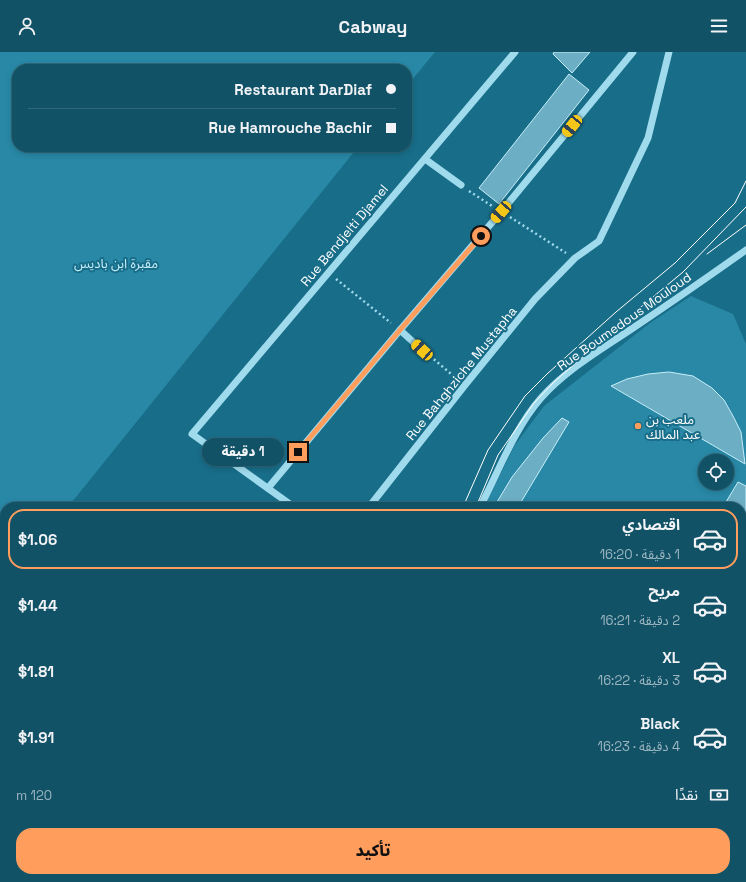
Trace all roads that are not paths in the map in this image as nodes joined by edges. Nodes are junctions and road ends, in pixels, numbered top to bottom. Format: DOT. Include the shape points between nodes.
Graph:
graph roads {
  1 [pos="515,52"];
  2 [pos="633,52"];
  3 [pos="669,52"];
  4 [pos="425,159"];
  5 [pos="461,185"];
  6 [pos="746,250"];
  7 [pos="400,330"];
  8 [pos="422,350"];
  9 [pos="268,488"];
  10 [pos="287,502"];
  11 [pos="373,502"];
  12 [pos="483,502"];
  1 -- 4 [label="street, Rue Bendjelti Djamel"];
  2 -- 7 [label="street"];
  3 -- 11 [label="street, Rue Bahghziche Mustapha" via="648,138 599,241 575,258 535,299"];
  4 -- 5 [label="street"];
  4 -- 9 [label="street, Rue Bendjelti Djamel" via="192,434"];
  6 -- 12 [label="street, Rue Boumedous Mouloud" via="561,379 542,398 523,424"];
  7 -- 8 [label="street"];
  7 -- 9 [label="street"];
  9 -- 10 [label="street"];
}
